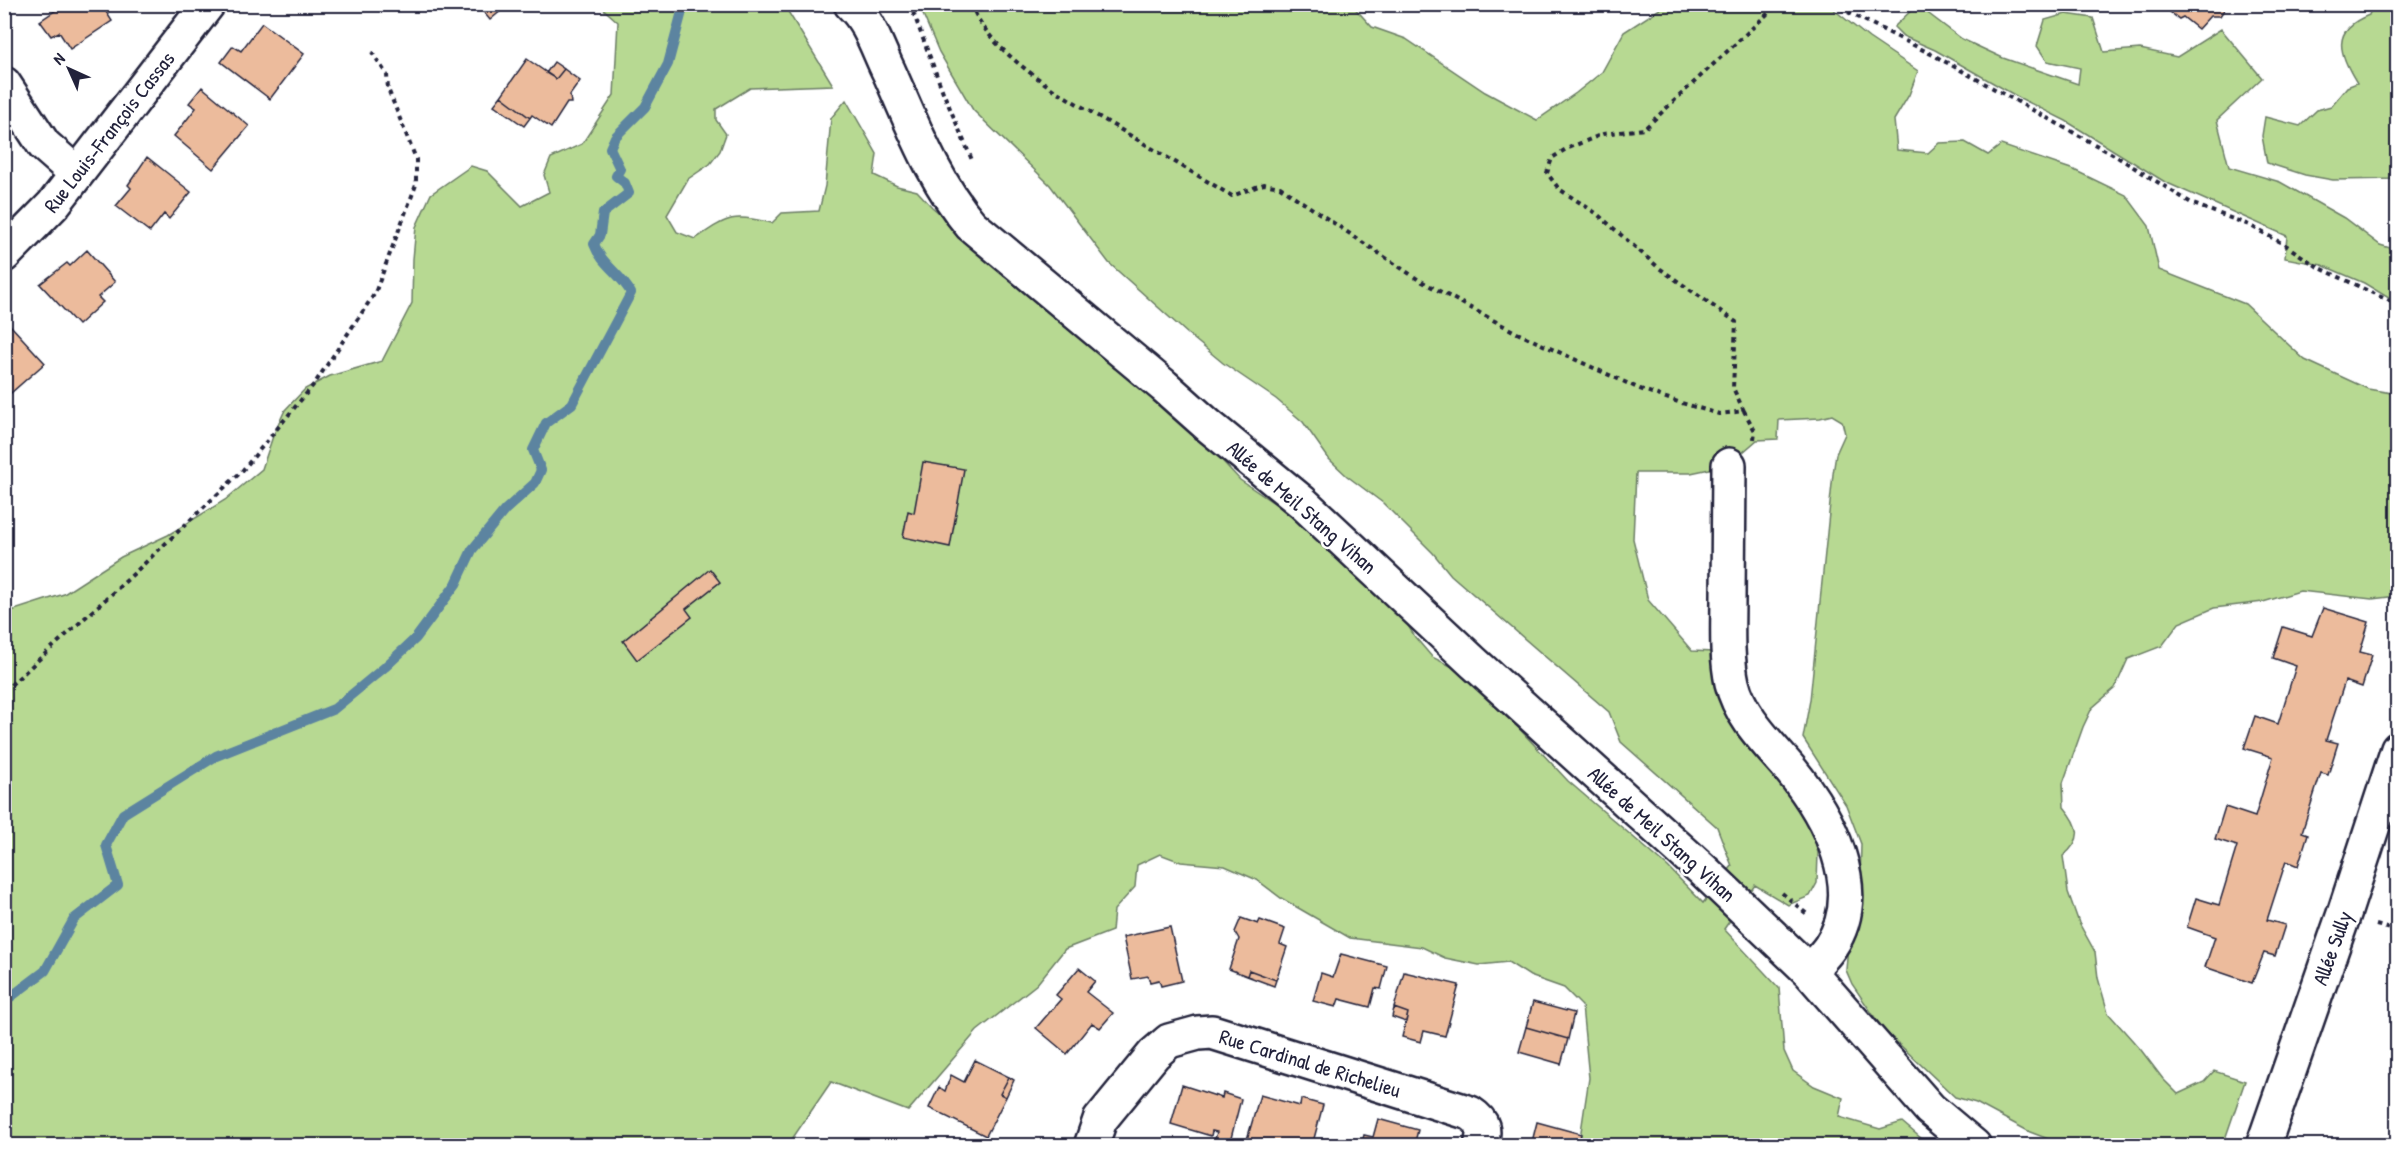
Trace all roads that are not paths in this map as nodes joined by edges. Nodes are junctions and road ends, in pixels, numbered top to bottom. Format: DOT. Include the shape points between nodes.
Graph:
graph roads {
  1 [pos="208,4"];
  2 [pos="851,4"];
  3 [pos="4,84"];
  4 [pos="76,173"];
  5 [pos="4,255"];
  6 [pos="1729,465"];
  7 [pos="2397,749"];
  8 [pos="1809,971"];
  9 [pos="1091,1146"];
  10 [pos="1480,1146"];
  11 [pos="1974,1146"];
  12 [pos="2263,1146"];
  1 -- 4 [label="street, Rue Louis-François Cassas"];
  2 -- 8 [label="street, Allée de Meil Stang Vihan" via="868,28 937,177 971,225 1302,502"];
  3 -- 4 [label="street" via="45,145"];
  4 -- 5 [label="street, Rue Louis-François Cassas" via="53,205"];
  6 -- 8 [label="street" via="1728,648 1732,683 1749,718 1822,814 1840,857 1844,882 1844,912 1839,929 1830,947"];
  7 -- 12 [label="street, Allée Sully"];
  8 -- 11 [label="street, Allée de Meil Stang Vihan" via="1930,1108"];
  9 -- 10 [label="street, Rue Cardinal de Richelieu" via="1100,1120 1154,1054 1169,1041 1212,1032 1470,1113 1480,1119 1484,1129"];
}
